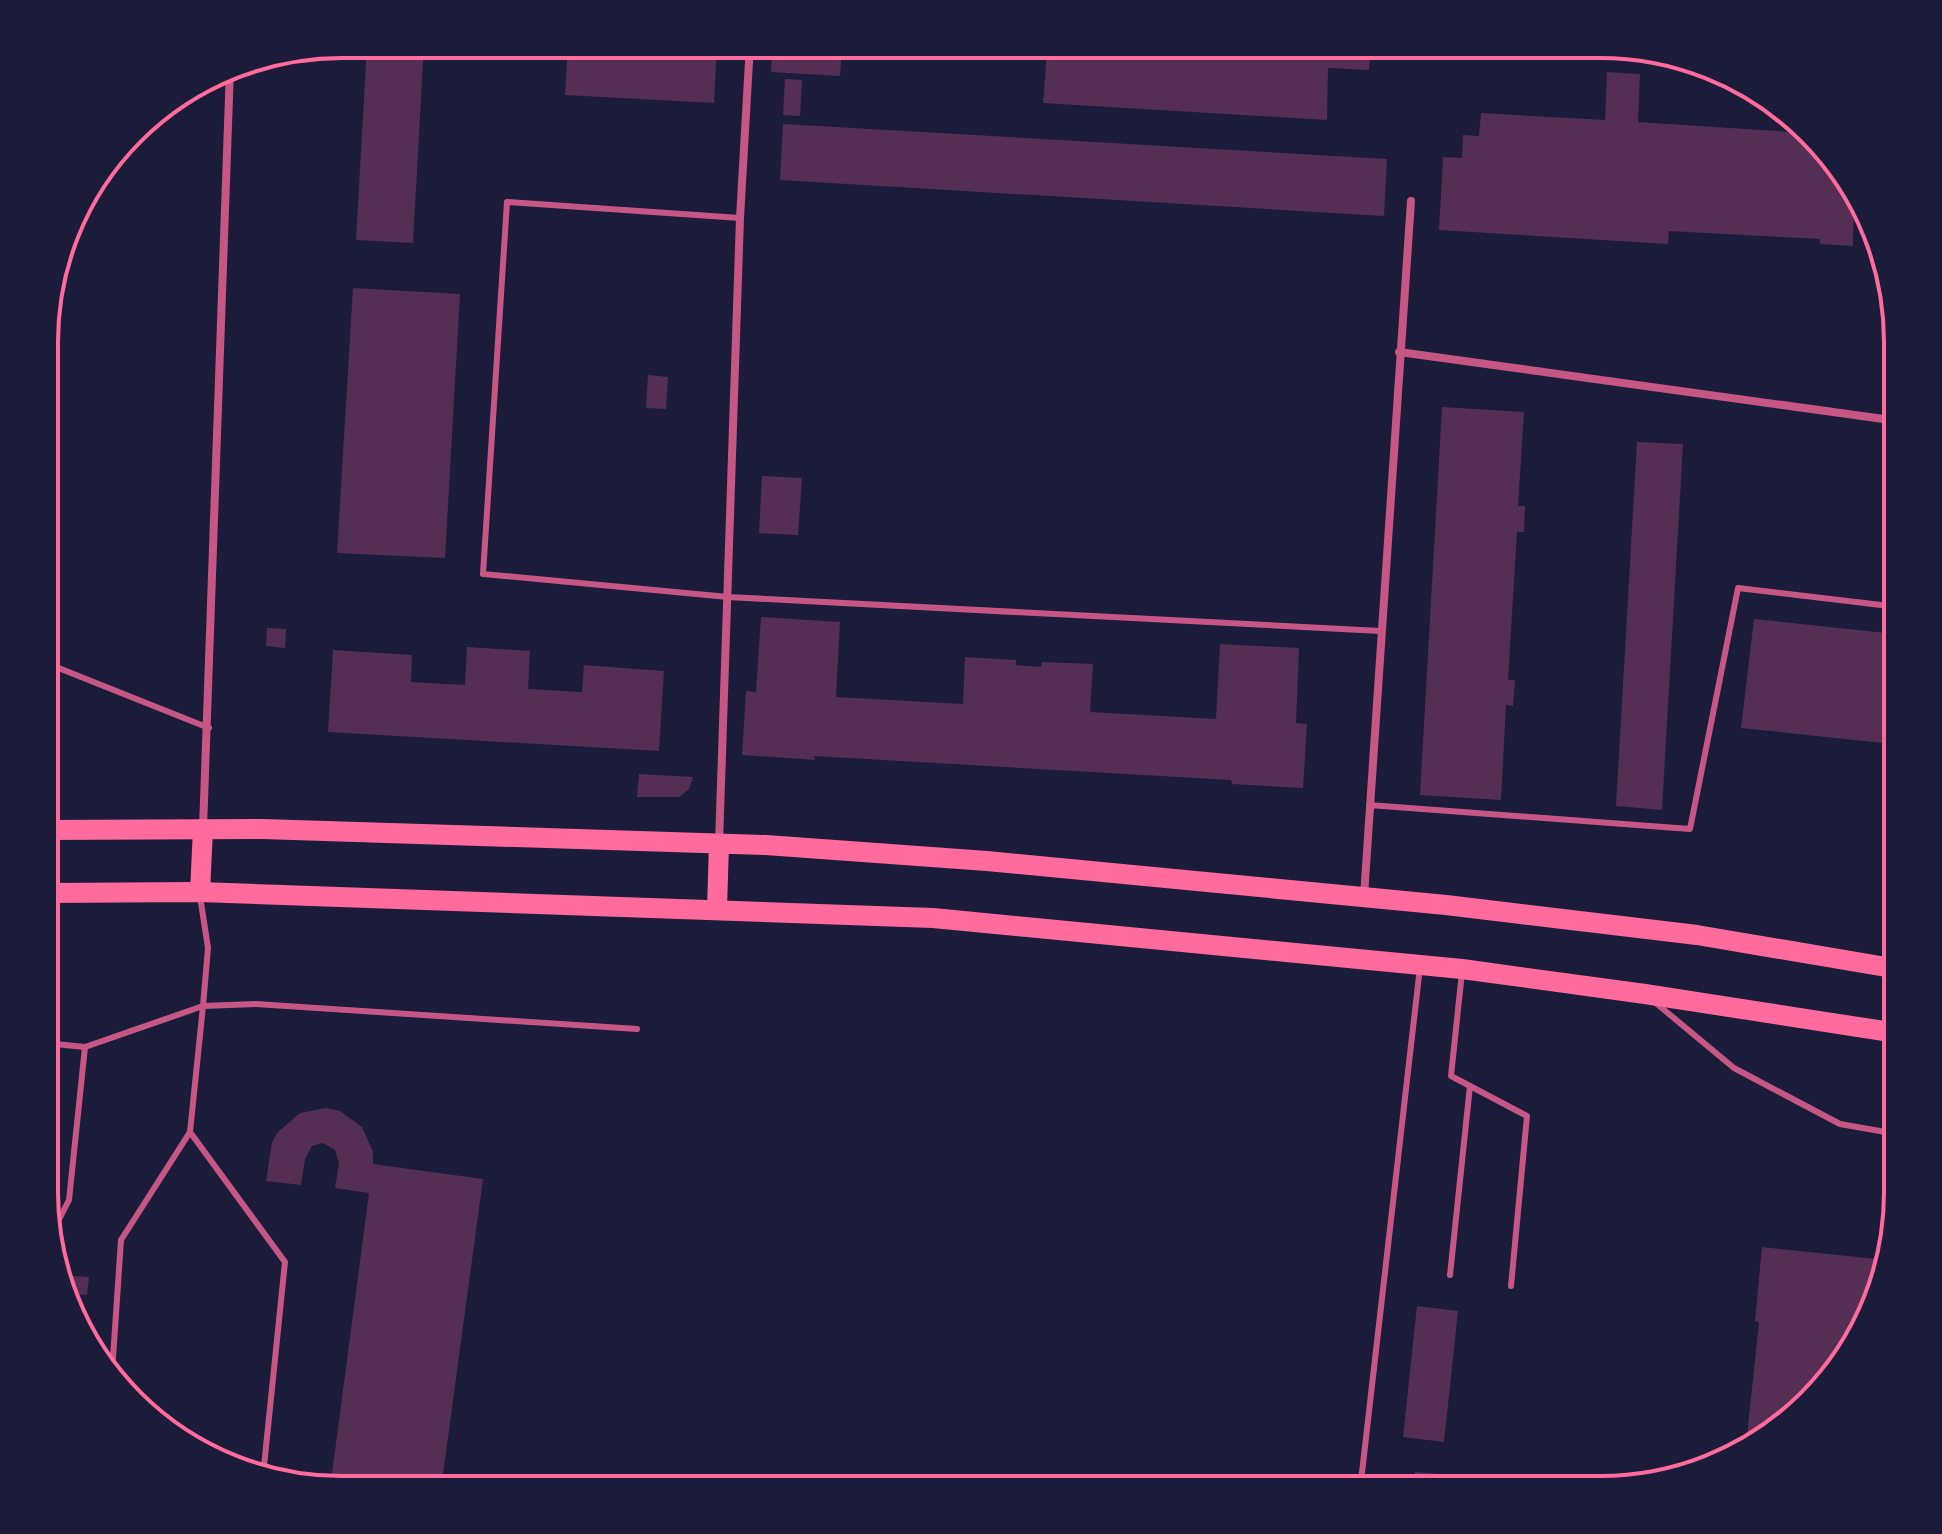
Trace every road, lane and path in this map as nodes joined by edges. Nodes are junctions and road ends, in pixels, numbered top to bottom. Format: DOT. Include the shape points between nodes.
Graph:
graph roads {
  1 [pos="749,58"];
  2 [pos="230,81"];
  3 [pos="1411,201"];
  4 [pos="740,218"];
  5 [pos="1399,352"];
  6 [pos="1884,419"];
  7 [pos="728,597"];
  8 [pos="1884,605"];
  9 [pos="1380,631"];
  10 [pos="58,668"];
  11 [pos="209,728"];
  12 [pos="1369,805"];
  13 [pos="203,829"];
  14 [pos="59,830"];
  15 [pos="719,844"];
  16 [pos="200,892"];
  17 [pos="59,893"];
  18 [pos="1364,896"];
  19 [pos="717,909"];
  20 [pos="1420,964"];
  21 [pos="1883,967"];
  22 [pos="1462,969"];
  23 [pos="1645,994"];
  24 [pos="203,1006"];
  25 [pos="637,1029"];
  26 [pos="1883,1031"];
  27 [pos="59,1044"];
  28 [pos="85,1047"];
  29 [pos="1470,1086"];
  30 [pos="190,1132"];
  31 [pos="1883,1132"];
  32 [pos="59,1217"];
  33 [pos="1450,1275"];
  34 [pos="1511,1286"];
  35 [pos="113,1359"];
  36 [pos="264,1465"];
  37 [pos="1362,1476"];
  1 -- 4 [label="street"];
  2 -- 11 [label="street"];
  3 -- 5 [label="street"];
  4 -- 7 [label="street"];
  4 -- 7 [label="lane" via="507,202 483,574"];
  5 -- 6 [label="street"];
  5 -- 9 [label="street"];
  7 -- 9 [label="lane"];
  7 -- 15 [label="street"];
  8 -- 12 [label="lane" via="1738,588 1690,829"];
  9 -- 12 [label="street"];
  10 -- 11 [label="lane"];
  11 -- 13 [label="street"];
  12 -- 18 [label="street"];
  13 -- 14 [label="main road"];
  13 -- 15 [label="main road"];
  13 -- 16 [label="main road"];
  15 -- 18 [label="main road" via="987,861"];
  15 -- 19 [label="main road"];
  16 -- 17 [label="main road"];
  16 -- 19 [label="main road"];
  16 -- 24 [label="lane" via="208,948"];
  18 -- 21 [label="main road" via="1697,935"];
  19 -- 20 [label="main road" via="933,918"];
  20 -- 22 [label="main road"];
  20 -- 37 [label="lane"];
  22 -- 23 [label="main road"];
  22 -- 29 [label="lane" via="1451,1076"];
  23 -- 26 [label="main road"];
  23 -- 31 [label="lane" via="1734,1068 1840,1124"];
  24 -- 25 [label="lane" via="256,1004"];
  24 -- 28 [label="lane"];
  24 -- 30 [label="lane"];
  27 -- 28 [label="lane"];
  28 -- 32 [label="lane" via="69,1200"];
  29 -- 33 [label="lane"];
  29 -- 34 [label="lane" via="1527,1116"];
  30 -- 35 [label="lane" via="121,1240"];
  30 -- 36 [label="lane" via="285,1262"];
}
